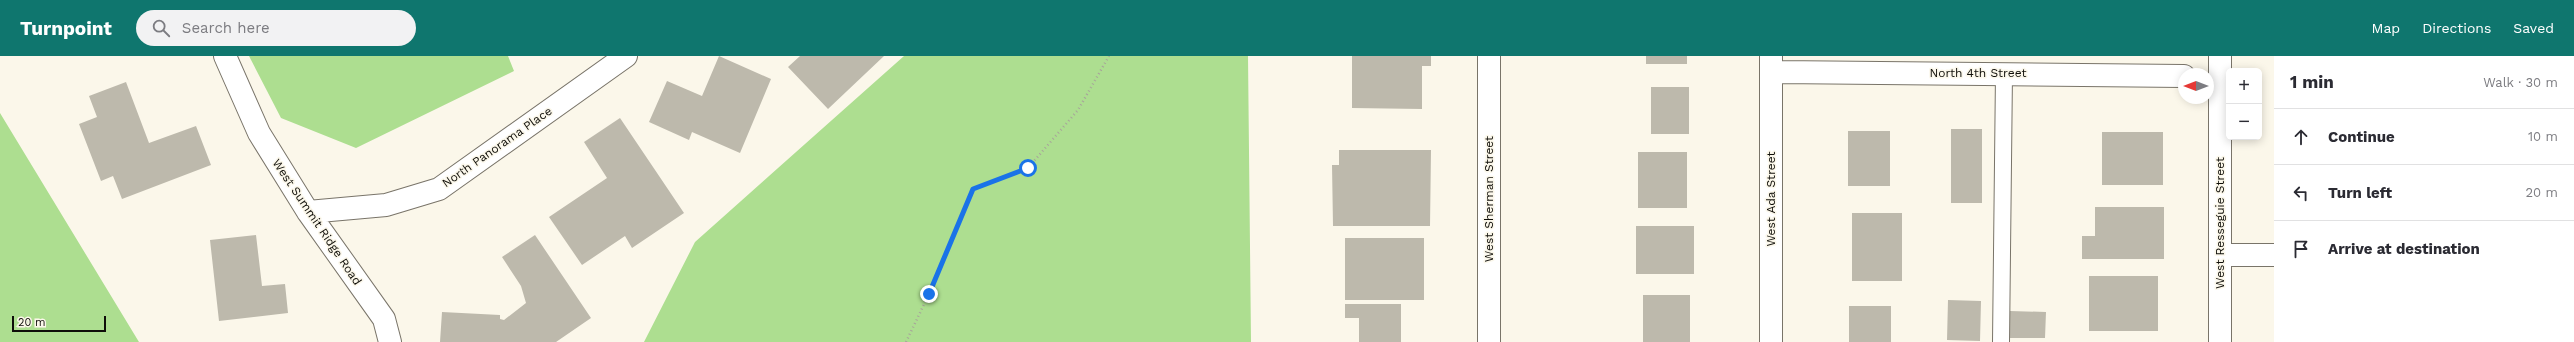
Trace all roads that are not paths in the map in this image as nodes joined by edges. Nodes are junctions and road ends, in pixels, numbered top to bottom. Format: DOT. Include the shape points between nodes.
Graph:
graph roads {
  1 [pos="225,56"];
  2 [pos="626,56"];
  3 [pos="1489,56"];
  4 [pos="1771,64"];
  5 [pos="2216,70"];
  6 [pos="2004,73"];
  7 [pos="2178,76"];
  8 [pos="308,212"];
  9 [pos="2220,255"];
  10 [pos="2274,255"];
  11 [pos="390,342"];
  12 [pos="1489,342"];
  13 [pos="1771,342"];
  14 [pos="2001,342"];
  15 [pos="2220,342"];
  1 -- 8 [label="street, West Summit Ridge Road" via="259,133"];
  2 -- 8 [label="street, North Panorama Place" via="438,189 386,205"];
  3 -- 12 [label="street, West Sherman Street"];
  4 -- 6 [label="street, North 4th Street"];
  4 -- 13 [label="street, West Ada Street"];
  5 -- 9 [label="street, West Resseguie Street"];
  6 -- 7 [label="street, North 4th Street"];
  6 -- 14 [label="lane"];
  8 -- 11 [label="street, West Summit Ridge Road" via="384,319"];
  9 -- 10 [label="street"];
  9 -- 15 [label="street, West Resseguie Street"];
}
